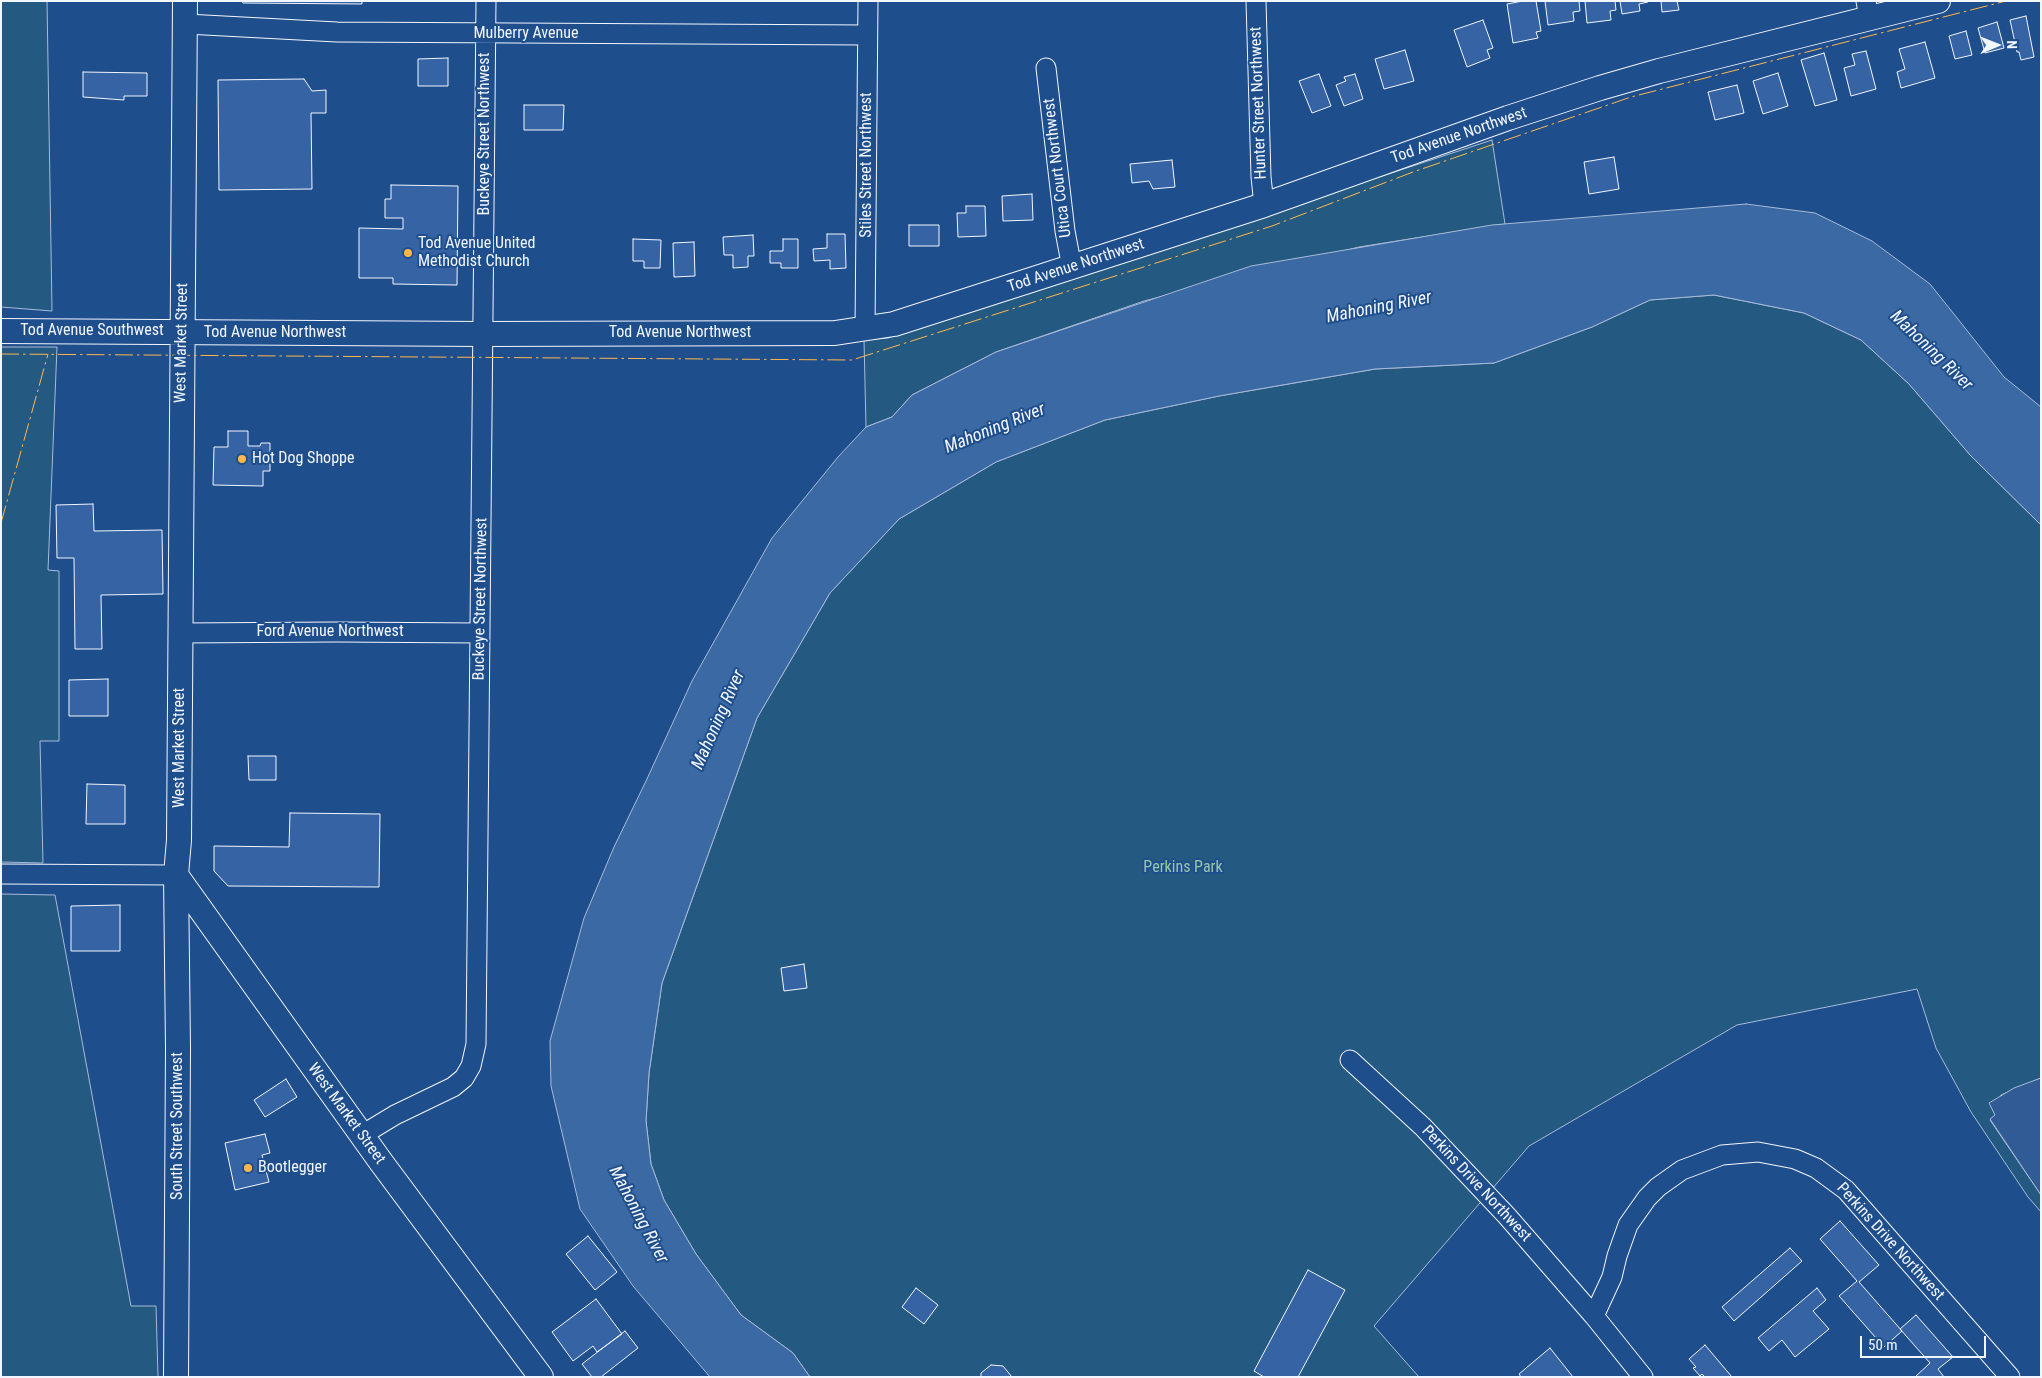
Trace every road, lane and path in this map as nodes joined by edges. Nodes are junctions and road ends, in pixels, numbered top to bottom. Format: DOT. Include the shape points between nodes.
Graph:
graph roads {
  1 [pos="486,1"];
  2 [pos="868,1"];
  3 [pos="1256,1"];
  4 [pos="1938,1"];
  5 [pos="1868,10"];
  6 [pos="185,12"];
  7 [pos="485,34"];
  8 [pos="868,35"];
  9 [pos="1046,68"];
  10 [pos="1264,206"];
  11 [pos="1072,268"];
  12 [pos="865,329"];
  13 [pos="1,331"];
  14 [pos="183,332"];
  15 [pos="483,334"];
  16 [pos="180,633"];
  17 [pos="480,633"];
  18 [pos="1,874"];
  19 [pos="176,875"];
  20 [pos="1350,1060"];
  21 [pos="362,1135"];
  22 [pos="1594,1316"];
  23 [pos="176,1377"];
  24 [pos="541,1377"];
  25 [pos="1643,1377"];
  26 [pos="2010,1377"];
  1 -- 7 [label="street, Buckeye Street Northwest"];
  2 -- 8 [label="street, Stiles Street Northwest"];
  3 -- 10 [label="street, Hunter Street Northwest"];
  4 -- 5 [label="main road, Tod Avenue Northwest"];
  5 -- 10 [label="main road, Tod Avenue Northwest" via="1600,88"];
  6 -- 7 [label="street, Mulberry Avenue" via="337,32"];
  6 -- 14 [label="main road, West Market Street"];
  7 -- 8 [label="street, Mulberry Avenue"];
  7 -- 15 [label="street, Buckeye Street Northwest"];
  8 -- 12 [label="street, Stiles Street Northwest"];
  9 -- 11 [label="street, Utica Court Northwest"];
  10 -- 11 [label="main road, Tod Avenue Northwest"];
  11 -- 12 [label="main road, Tod Avenue Northwest" via="894,324"];
  12 -- 15 [label="main road, Tod Avenue Northwest" via="836,333"];
  13 -- 14 [label="main road, Tod Avenue Southwest"];
  14 -- 15 [label="main road, Tod Avenue Northwest"];
  14 -- 16 [label="main road, West Market Street"];
  15 -- 17 [label="street, Buckeye Street Northwest"];
  16 -- 17 [label="street, Ford Avenue Northwest"];
  16 -- 19 [label="main road, West Market Street"];
  17 -- 21 [label="street, Buckeye Street Northwest" via="476,1052 464,1078 453,1087"];
  18 -- 19 [label="street"];
  19 -- 21 [label="main road, West Market Street"];
  19 -- 23 [label="main road, South Street Southwest"];
  20 -- 22 [label="street, Perkins Drive Northwest" via="1430,1134"];
  21 -- 24 [label="main road, West Market Street"];
  22 -- 25 [label="street, Perkins Drive Northwest"];
  22 -- 26 [label="street, Perkins Drive Northwest" via="1612,1277 1628,1225 1658,1187 1682,1170 1708,1159 1740,1152 1776,1154 1816,1168 1846,1190"];
}
